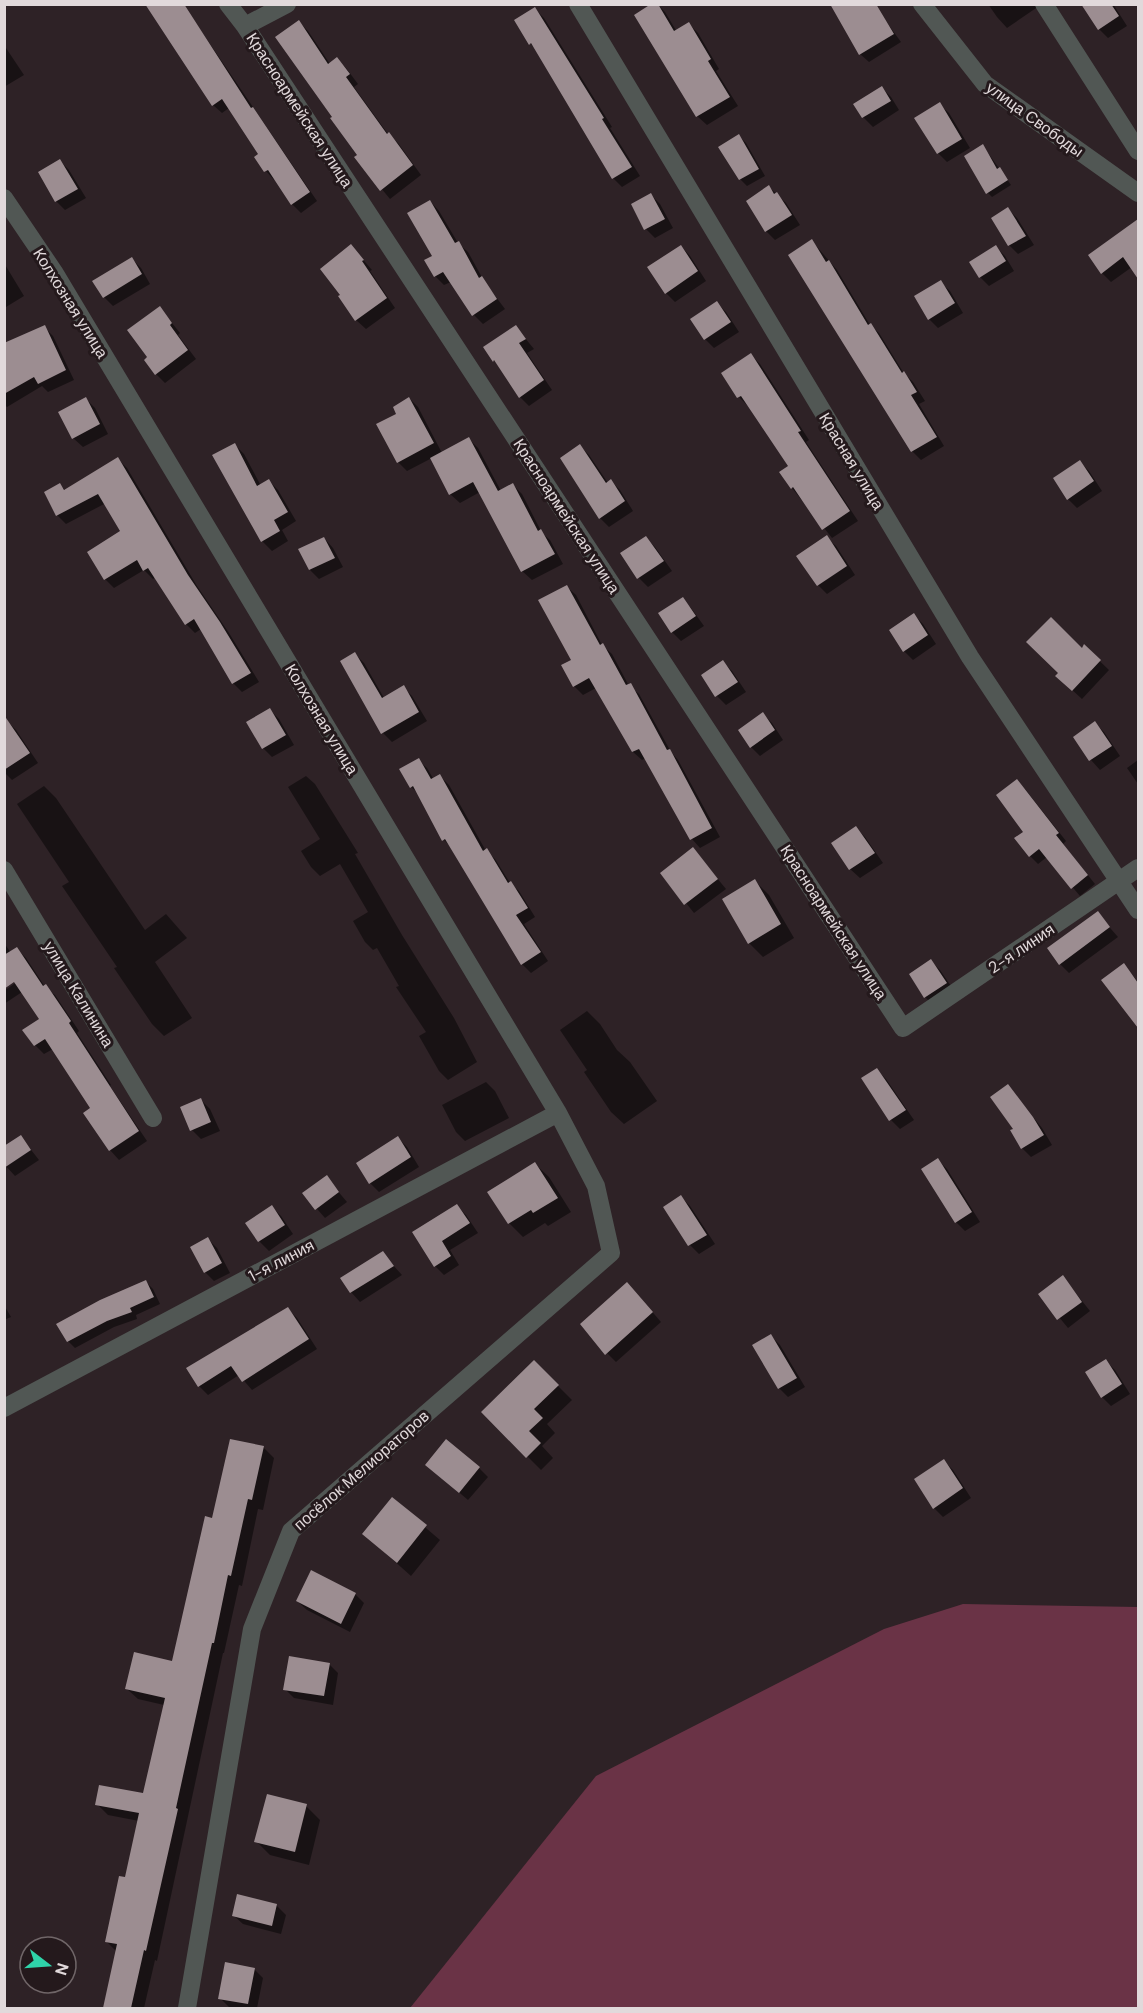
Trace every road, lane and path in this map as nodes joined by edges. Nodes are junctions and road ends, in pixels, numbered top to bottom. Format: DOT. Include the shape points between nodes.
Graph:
graph roads {
  1 [pos="228,4"];
  2 [pos="287,4"];
  3 [pos="922,4"];
  4 [pos="1044,4"];
  5 [pos="579,5"];
  6 [pos="245,26"];
  7 [pos="1138,151"];
  8 [pos="1138,193"];
  9 [pos="4,198"];
  10 [pos="1138,868"];
  11 [pos="4,870"];
  12 [pos="1120,880"];
  13 [pos="1138,910"];
  14 [pos="903,1028"];
  15 [pos="558,1113"];
  16 [pos="153,1118"];
  17 [pos="611,1253"];
  18 [pos="4,1408"];
  19 [pos="187,2008"];
  1 -- 6 [label="street, Красноармейская улица"];
  2 -- 6 [label="street"];
  3 -- 8 [label="street, улица Свободы" via="985,84"];
  4 -- 7 [label="street"];
  5 -- 12 [label="street, Красная улица" via="970,657"];
  6 -- 14 [label="street, Красноармейская улица"];
  9 -- 15 [label="street, Колхозная улица" via="54,272"];
  10 -- 12 [label="street, 2-я линия"];
  11 -- 16 [label="street, улица Калинина"];
  12 -- 13 [label="street, Красная улица"];
  12 -- 14 [label="street, 2-я линия"];
  15 -- 17 [label="street, Колхозная улица" via="596,1186"];
  15 -- 18 [label="street, 1-я линия"];
  17 -- 19 [label="street, посёлок Мелиораторов" via="291,1531 252,1629"];
}
